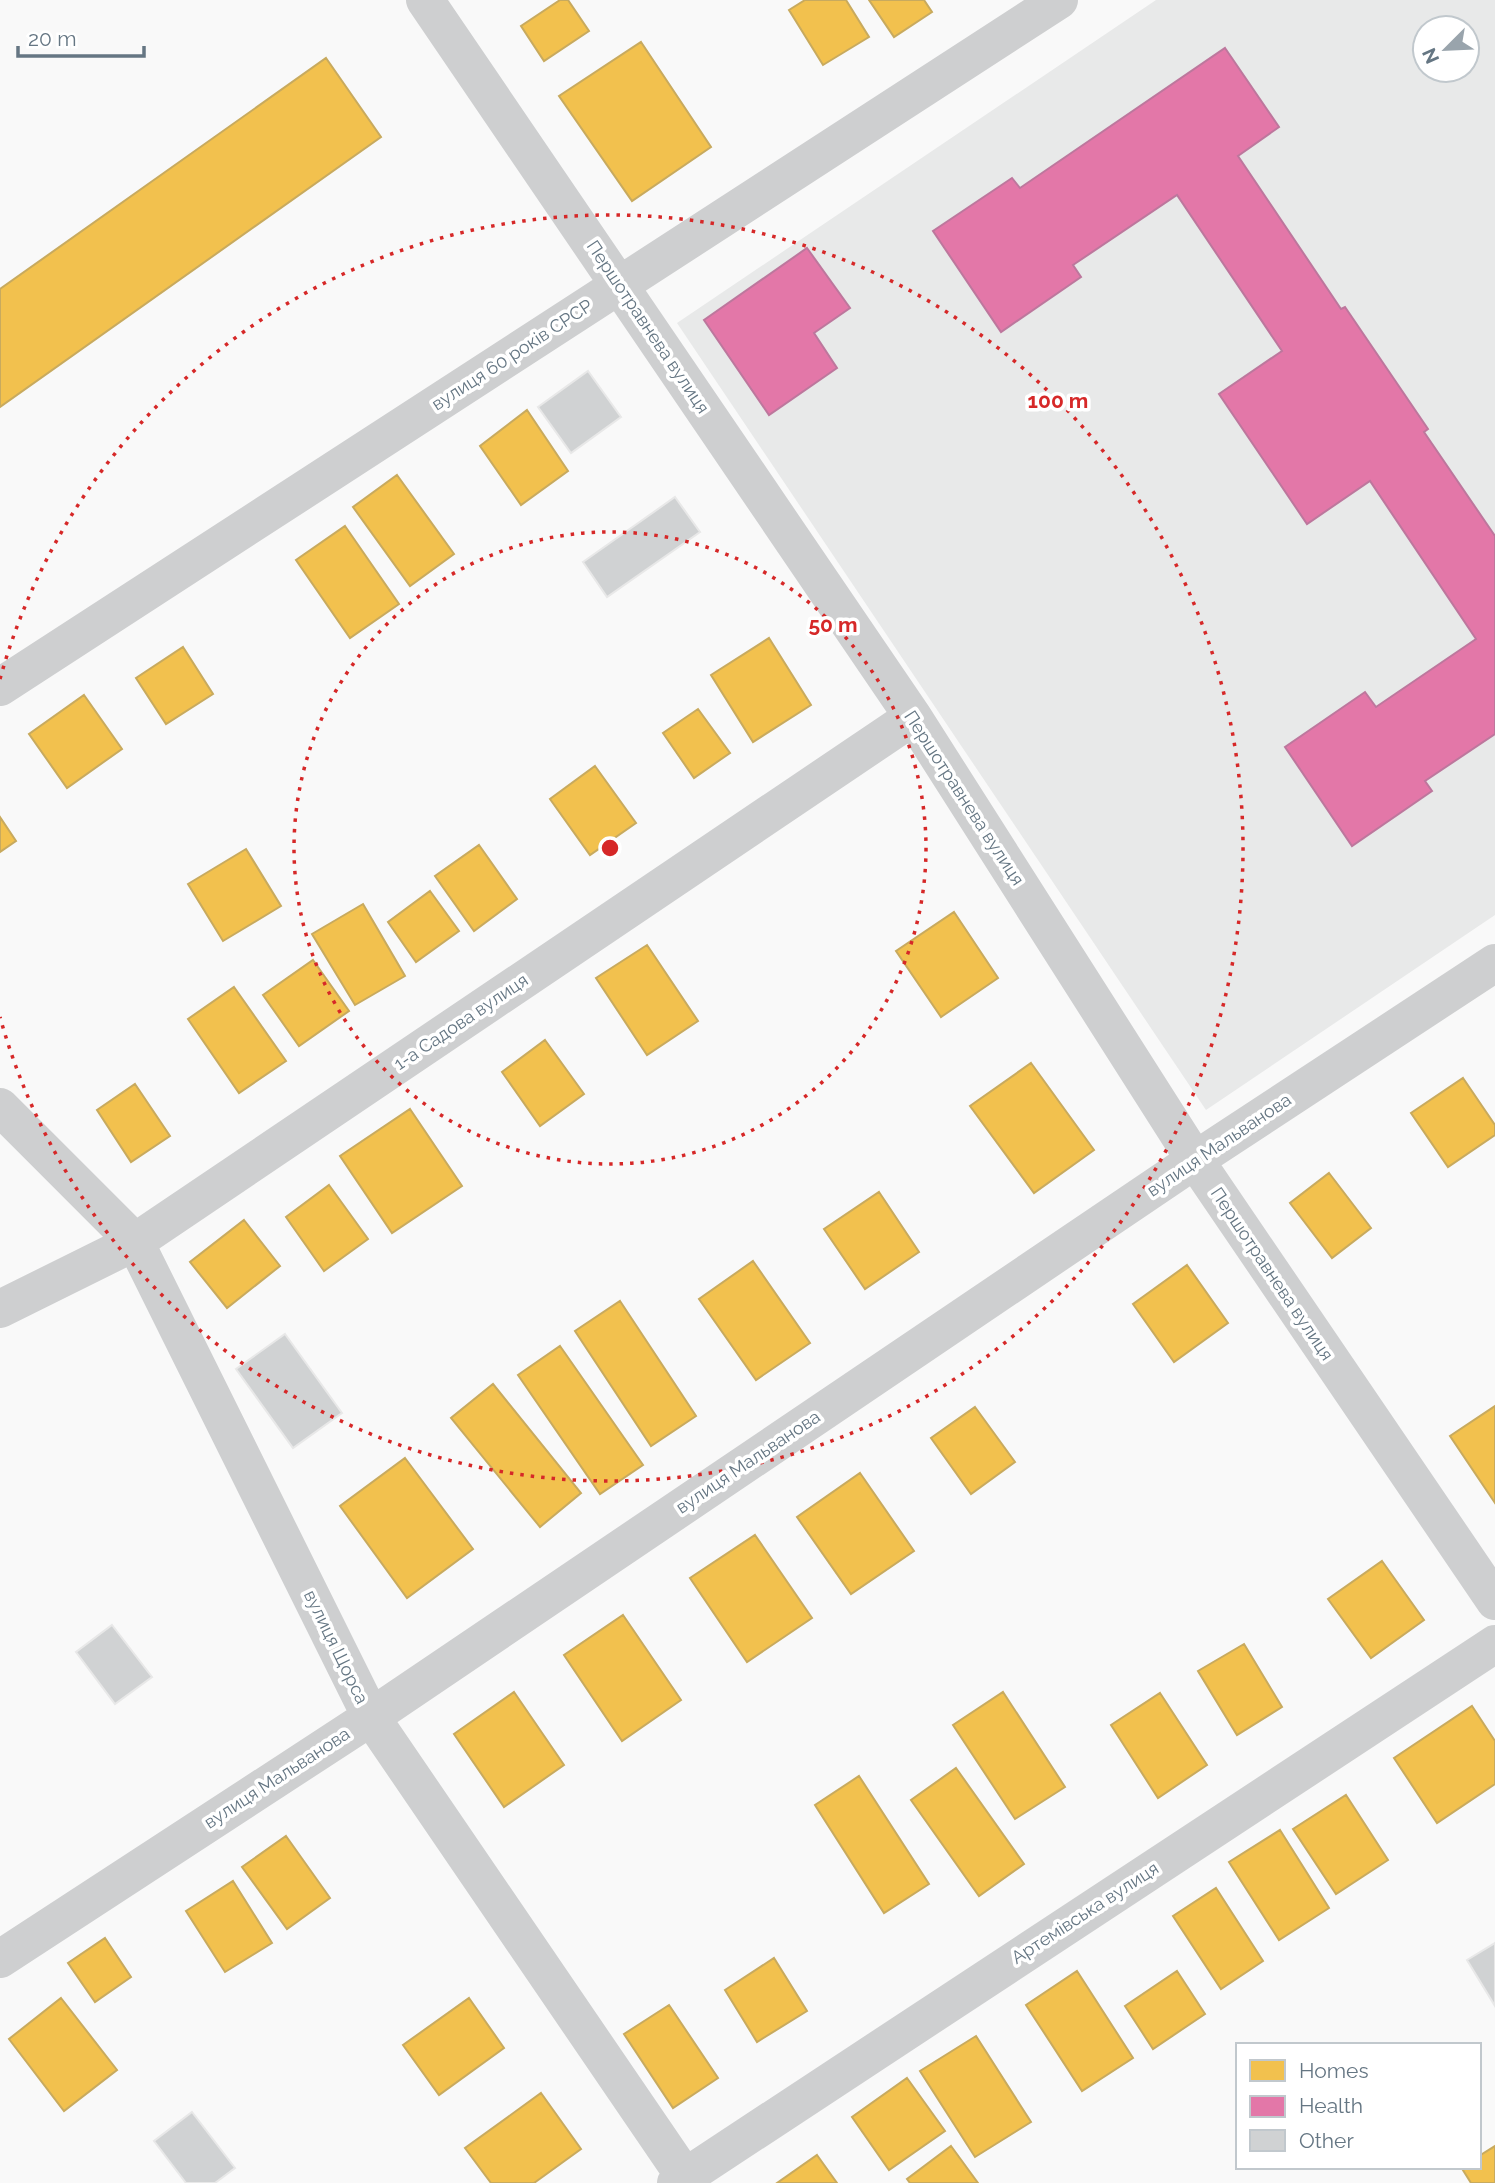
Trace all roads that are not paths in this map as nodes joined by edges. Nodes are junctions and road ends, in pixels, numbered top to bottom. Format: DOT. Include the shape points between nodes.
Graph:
graph roads {
  1 [pos="425,0"];
  2 [pos="1059,0"];
  3 [pos="619,285"];
  4 [pos="0,687"];
  5 [pos="913,717"];
  6 [pos="1495,963"];
  7 [pos="0,1107"];
  8 [pos="1195,1160"];
  9 [pos="135,1242"];
  10 [pos="0,1309"];
  11 [pos="1495,1601"];
  12 [pos="1495,1644"];
  13 [pos="371,1717"];
  14 [pos="0,1959"];
  15 [pos="683,2181"];
  1 -- 3 [label="street, Першотравнева вулиця"];
  2 -- 3 [label="street, вулиця 60 років СРСР"];
  3 -- 4 [label="street, вулиця 60 років СРСР"];
  3 -- 5 [label="street, Першотравнева вулиця"];
  5 -- 8 [label="street, Першотравнева вулиця"];
  5 -- 9 [label="street, 1-а Садова вулиця"];
  6 -- 8 [label="street, вулиця Мальванова"];
  7 -- 9 [label="street, вулиця Щорса"];
  8 -- 11 [label="street, Першотравнева вулиця"];
  8 -- 13 [label="street, вулиця Мальванова"];
  9 -- 10 [label="street, 1-а Садова вулиця"];
  9 -- 13 [label="street, вулиця Щорса"];
  12 -- 15 [label="street, Артемівська вулиця"];
  13 -- 14 [label="street, вулиця Мальванова"];
  13 -- 15 [label="street, вулиця Щорса"];
}
